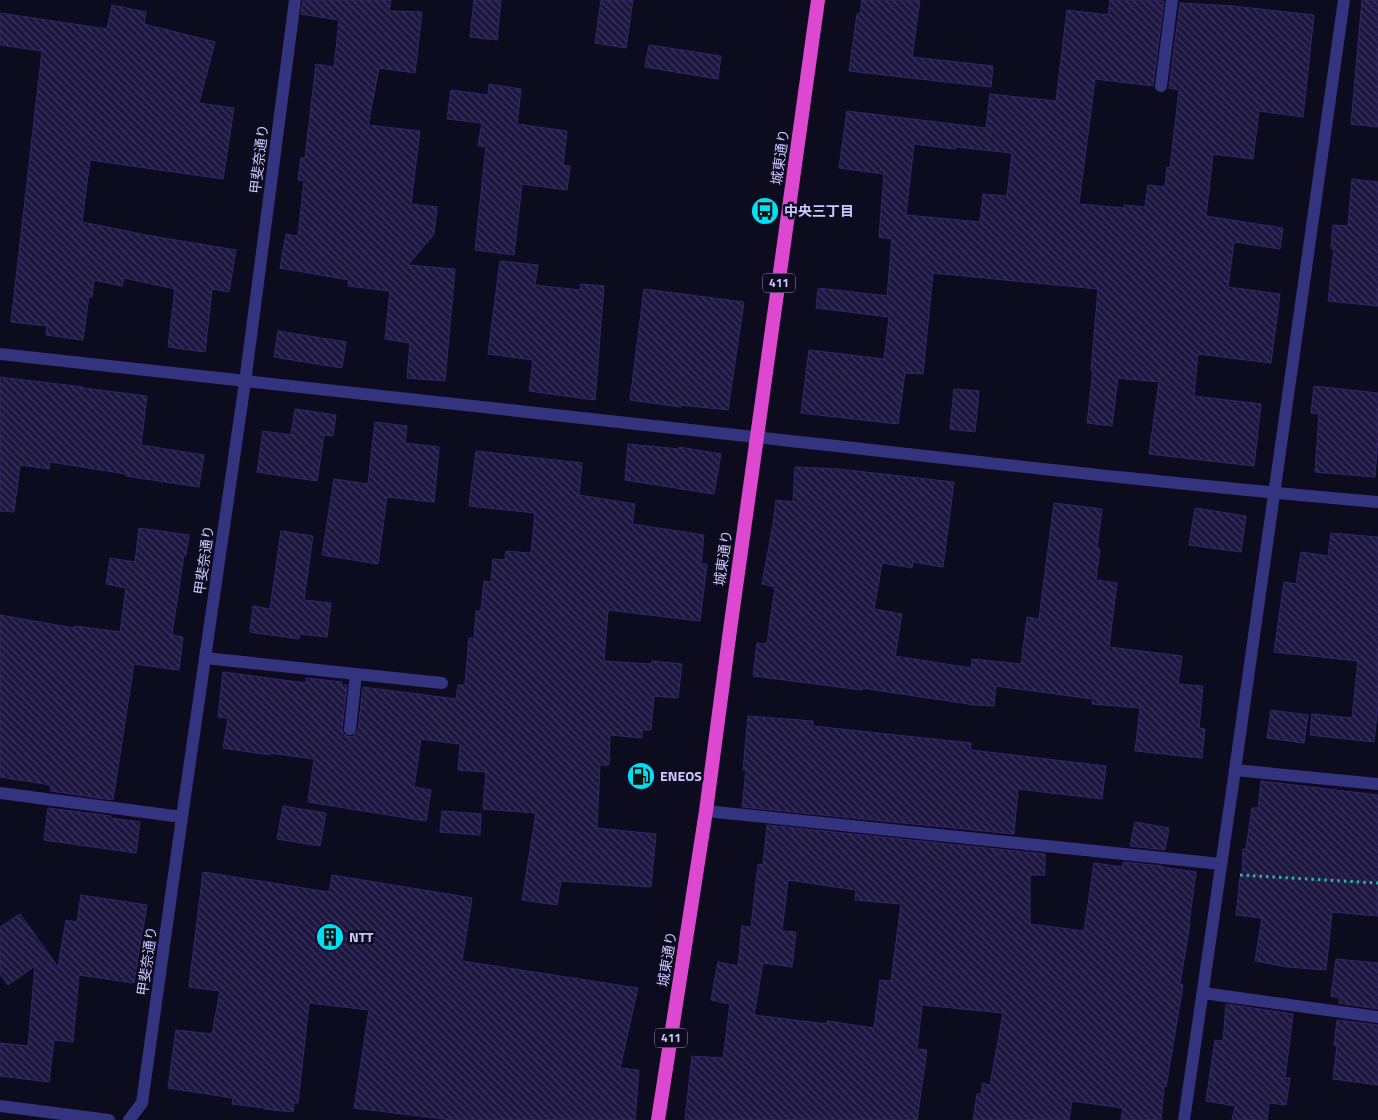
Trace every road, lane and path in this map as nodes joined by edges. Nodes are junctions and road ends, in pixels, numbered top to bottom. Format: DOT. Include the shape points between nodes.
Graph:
graph roads {
  1 [pos="295,0"];
  2 [pos="818,0"];
  3 [pos="1172,0"];
  4 [pos="1344,0"];
  5 [pos="1161,86"];
  6 [pos="0,354"];
  7 [pos="245,382"];
  8 [pos="757,437"];
  9 [pos="1273,493"];
  10 [pos="1378,502"];
  11 [pos="205,658"];
  12 [pos="356,674"];
  13 [pos="442,683"];
  14 [pos="350,730"];
  15 [pos="1235,770"];
  16 [pos="1378,784"];
  17 [pos="0,794"];
  18 [pos="706,810"];
  19 [pos="182,817"];
  20 [pos="1220,869"];
  21 [pos="1378,883"];
  22 [pos="1203,992"];
  23 [pos="1378,1017"];
  24 [pos="0,1106"];
  25 [pos="109,1120"];
  26 [pos="129,1120"];
  27 [pos="658,1120"];
  28 [pos="1184,1120"];
  1 -- 7 [label="street, 甲斐奈通り"];
  2 -- 8 [label="highway, 城東通り / 411"];
  3 -- 5 [label="street"];
  4 -- 9 [label="street"];
  6 -- 7 [label="street"];
  7 -- 8 [label="street"];
  7 -- 11 [label="street, 甲斐奈通り"];
  8 -- 9 [label="street"];
  8 -- 18 [label="highway, 城東通り / 411"];
  9 -- 10 [label="street"];
  9 -- 15 [label="street"];
  11 -- 12 [label="street"];
  11 -- 19 [label="street, 甲斐奈通り"];
  12 -- 13 [label="street"];
  12 -- 14 [label="street"];
  15 -- 16 [label="street"];
  15 -- 20 [label="street"];
  17 -- 19 [label="street"];
  18 -- 20 [label="street"];
  18 -- 27 [label="highway, 城東通り / 411"];
  19 -- 26 [label="street, 甲斐奈通り" via="142,1103"];
  20 -- 21 [label="path"];
  20 -- 22 [label="street"];
  22 -- 23 [label="street"];
  22 -- 28 [label="street"];
  24 -- 25 [label="street"];
}
